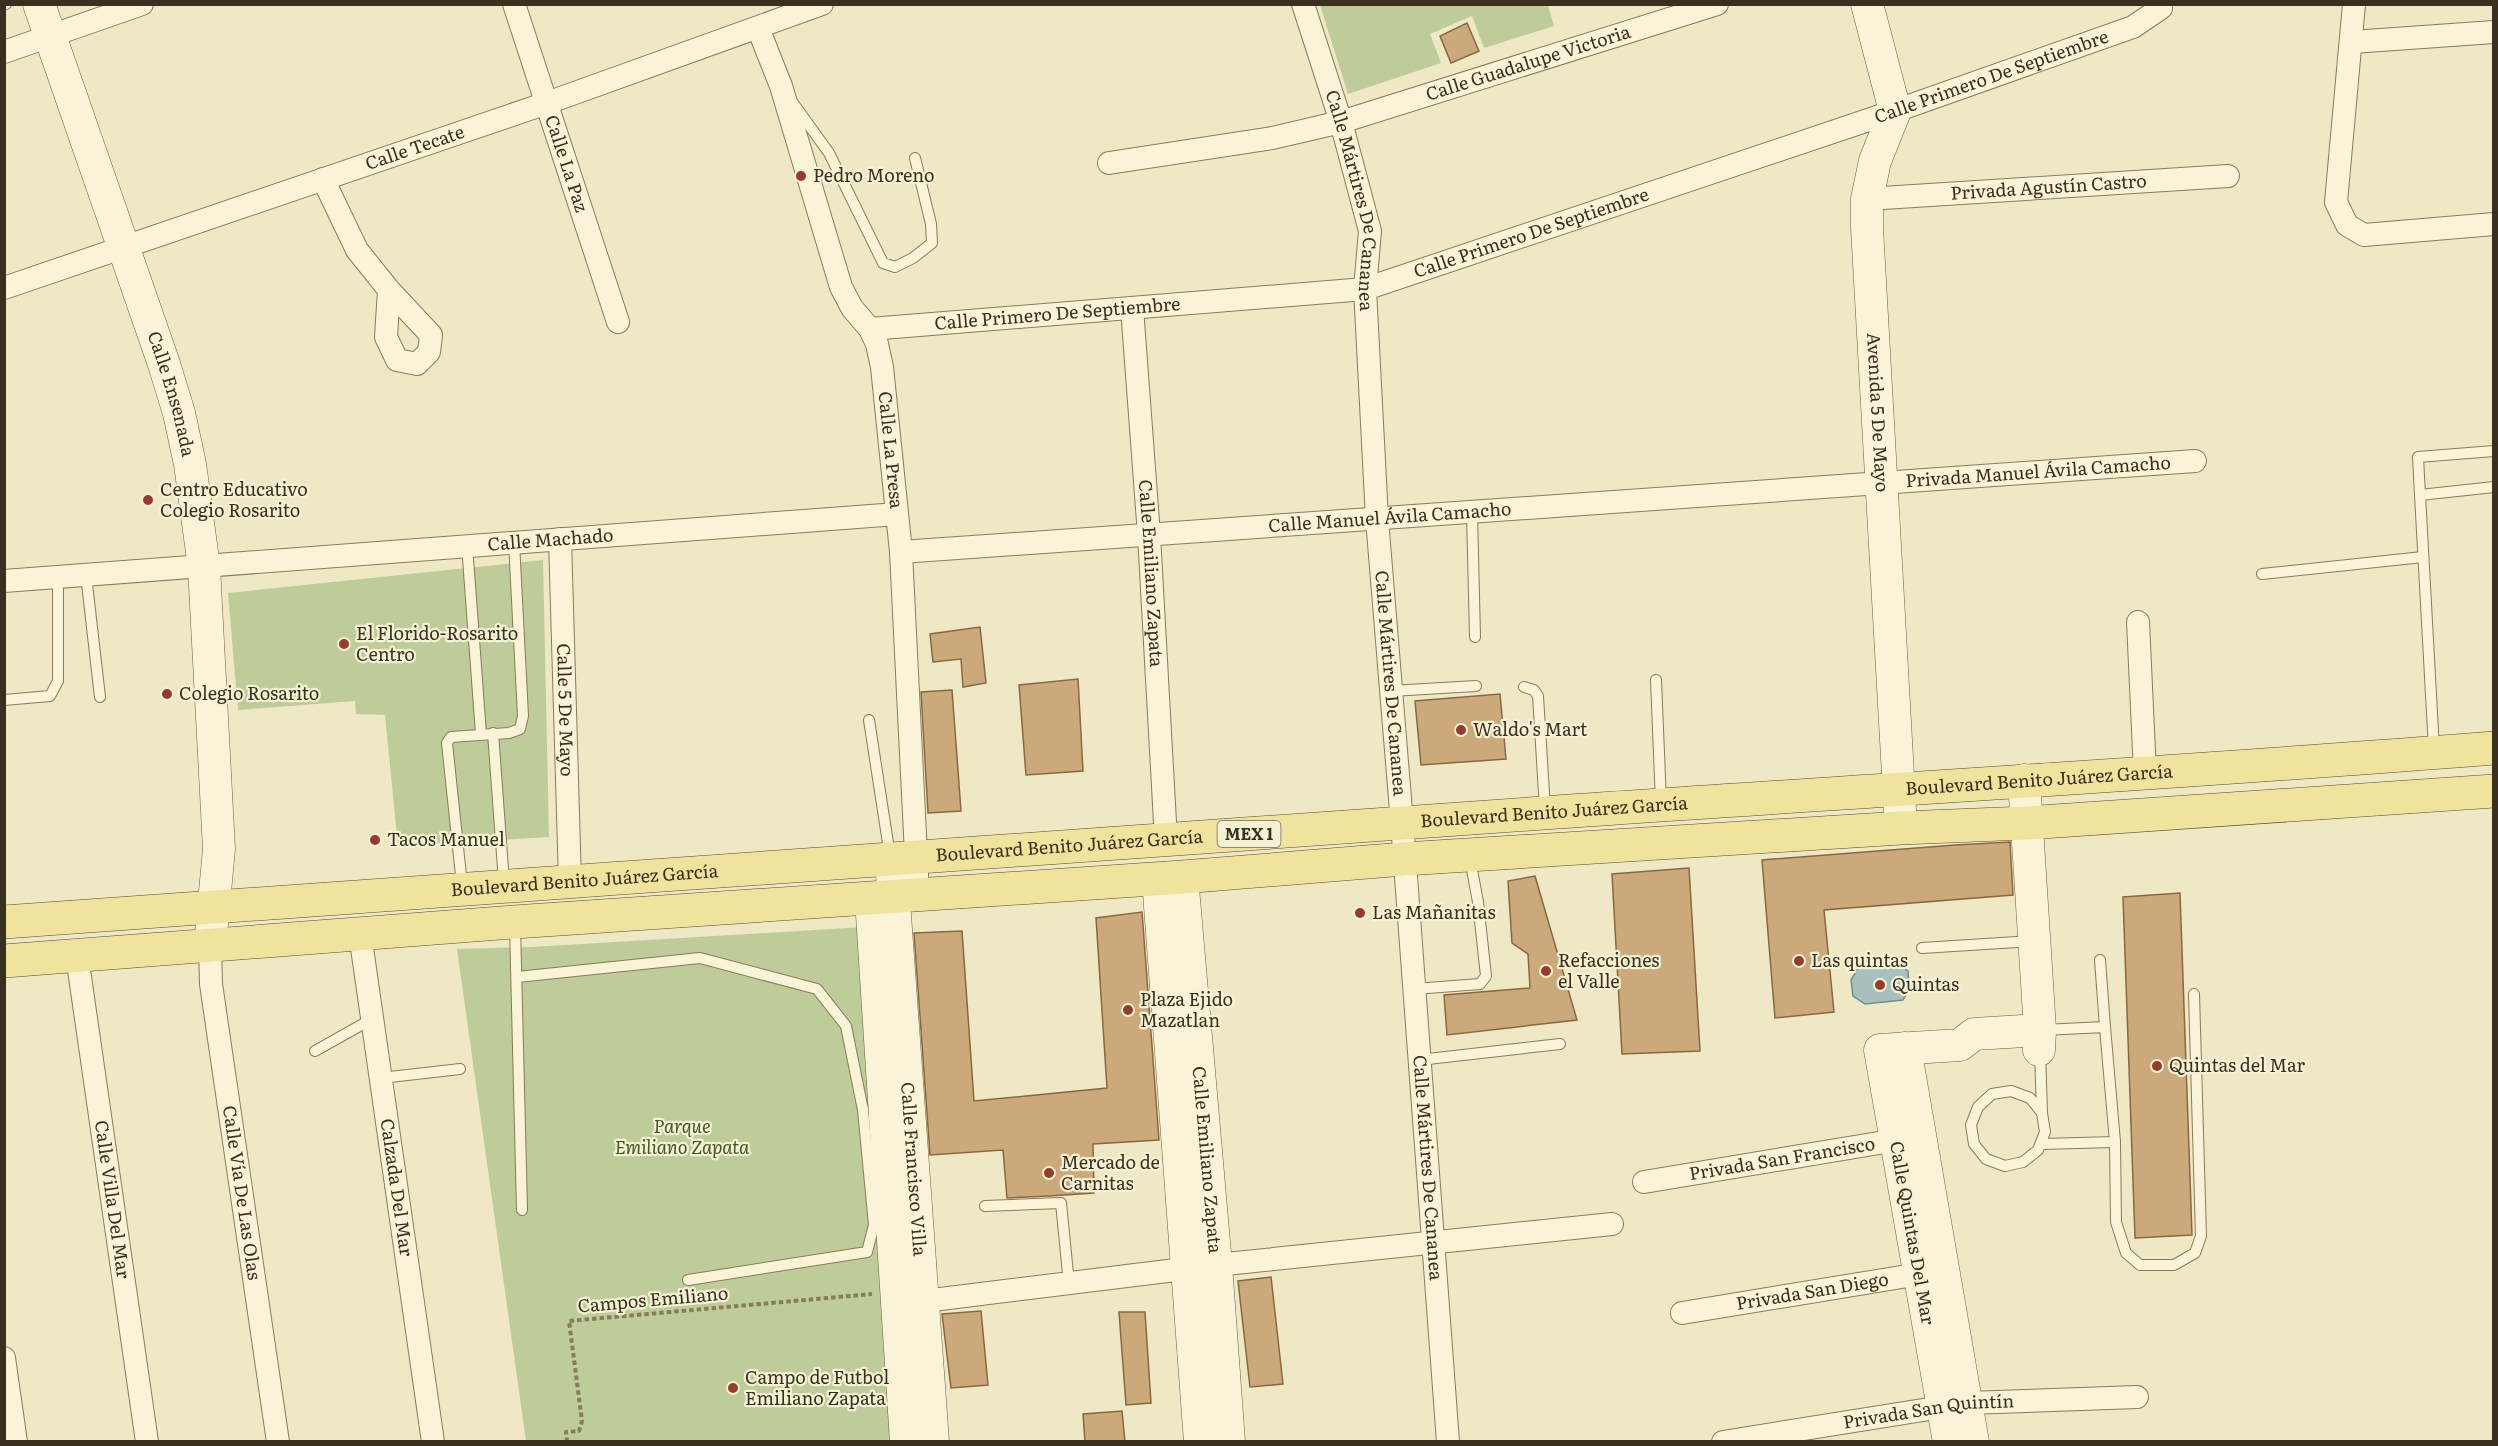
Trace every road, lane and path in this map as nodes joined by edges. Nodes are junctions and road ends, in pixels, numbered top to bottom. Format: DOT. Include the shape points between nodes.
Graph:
graph roads {
  1 [pos="39,4"];
  2 [pos="142,4"];
  3 [pos="514,4"];
  4 [pos="822,4"];
  5 [pos="1303,4"];
  6 [pos="1717,4"];
  7 [pos="1867,4"];
  8 [pos="2162,4"];
  9 [pos="2354,4"];
  10 [pos="758,28"];
  11 [pos="2493,32"];
  12 [pos="50,36"];
  13 [pos="2352,42"];
  14 [pos="4,51"];
  15 [pos="781,86"];
  16 [pos="547,103"];
  17 [pos="1895,111"];
  18 [pos="1341,123"];
  19 [pos="915,158"];
  20 [pos="1109,163"];
  21 [pos="2228,176"];
  22 [pos="323,179"];
  23 [pos="1867,199"];
  24 [pos="2493,224"];
  25 [pos="124,247"];
  26 [pos="4,288"];
  27 [pos="1365,289"];
  28 [pos="389,290"];
  29 [pos="1132,308"];
  30 [pos="618,322"];
  31 [pos="870,329"];
  32 [pos="2493,451"];
  33 [pos="2195,461"];
  34 [pos="1880,485"];
  35 [pos="2493,487"];
  36 [pos="2420,495"];
  37 [pos="897,513"];
  38 [pos="1472,513"];
  39 [pos="1377,519"];
  40 [pos="1149,535"];
  41 [pos="560,539"];
  42 [pos="514,542"];
  43 [pos="467,545"];
  44 [pos="901,552"];
  45 [pos="2423,557"];
  46 [pos="204,567"];
  47 [pos="2262,574"];
  48 [pos="86,575"];
  49 [pos="58,577"];
  50 [pos="4,581"];
  51 [pos="2138,622"];
  52 [pos="1475,636"];
  53 [pos="1656,680"];
  54 [pos="1476,686"];
  55 [pos="1524,687"];
  56 [pos="1391,691"];
  57 [pos="100,697"];
  58 [pos="4,700"];
  59 [pos="869,720"];
  60 [pos="481,734"];
  61 [pos="493,734"];
  62 [pos="2493,748"];
  63 [pos="2434,753"];
  64 [pos="2145,773"];
  65 [pos="2024,780"];
  66 [pos="1898,788"];
  67 [pos="2493,791"];
  68 [pos="1661,805"];
  69 [pos="1545,813"];
  70 [pos="1402,823"];
  71 [pos="2026,823"];
  72 [pos="1901,828"];
  73 [pos="1166,840"];
  74 [pos="1470,856"];
  75 [pos="904,859"];
  76 [pos="1404,859"];
  77 [pos="1170,878"];
  78 [pos="570,882"];
  79 [pos="504,885"];
  80 [pos="463,889"];
  81 [pos="894,897"];
  82 [pos="212,908"];
  83 [pos="4,922"];
  84 [pos="514,922"];
  85 [pos="360,934"];
  86 [pos="2033,941"];
  87 [pos="210,945"];
  88 [pos="1922,948"];
  89 [pos="77,956"];
  90 [pos="2100,960"];
  91 [pos="4,961"];
  92 [pos="517,977"];
  93 [pos="1414,989"];
  94 [pos="2194,994"];
  95 [pos="372,1019"];
  96 [pos="2105,1027"];
  97 [pos="2040,1040"];
  98 [pos="1560,1044"];
  99 [pos="315,1051"];
  100 [pos="1419,1060"];
  101 [pos="460,1069"];
  102 [pos="381,1078"];
  103 [pos="2042,1113"];
  104 [pos="1908,1138"];
  105 [pos="2115,1142"];
  106 [pos="2041,1144"];
  107 [pos="1644,1182"];
  108 [pos="985,1206"];
  109 [pos="522,1210"];
  110 [pos="1612,1224"];
  111 [pos="1432,1242"];
  112 [pos="1202,1267"];
  113 [pos="1931,1272"];
  114 [pos="688,1280"];
  115 [pos="1069,1284"];
  116 [pos="898,1300"];
  117 [pos="1682,1313"];
  118 [pos="4,1358"];
  119 [pos="2137,1396"];
  120 [pos="1955,1406"];
  121 [pos="16,1442"];
  122 [pos="147,1442"];
  123 [pos="278,1442"];
  124 [pos="433,1442"];
  125 [pos="567,1442"];
  126 [pos="906,1442"];
  127 [pos="933,1442"];
  128 [pos="1200,1442"];
  129 [pos="1228,1442"];
  130 [pos="1448,1442"];
  131 [pos="1723,1442"];
  132 [pos="1948,1442"];
  133 [pos="1973,1442"];
  1 -- 12 [label="street, Calle Ensenada"];
  2 -- 12 [label="street"];
  3 -- 16 [label="street, Calle La Paz"];
  4 -- 10 [label="street, Calle Tecate"];
  5 -- 18 [label="street, Calle Mártires De Cananea"];
  6 -- 18 [label="street, Calle Guadalupe Victoria"];
  7 -- 17 [label="street"];
  8 -- 17 [label="street, Calle Primero De Septiembre" via="2162,8 2133,27"];
  9 -- 13 [label="street"];
  10 -- 15 [label="street, Calle La Presa"];
  10 -- 16 [label="street, Calle Tecate"];
  11 -- 13 [label="street"];
  12 -- 14 [label="street"];
  12 -- 25 [label="street, Calle Ensenada"];
  13 -- 24 [label="street" via="2336,202 2347,225 2364,235"];
  15 -- 19 [label="lane" via="829,153 883,263 895,267 932,243"];
  15 -- 31 [label="street, Calle La Presa" via="841,287"];
  16 -- 22 [label="street, Calle Tecate"];
  16 -- 30 [label="street, Calle La Paz"];
  17 -- 23 [label="street, Avenida 5 De Mayo" via="1875,161"];
  17 -- 27 [label="street, Calle Primero De Septiembre"];
  18 -- 20 [label="street, Calle Guadalupe Victoria" via="1272,138"];
  18 -- 27 [label="street, Calle Mártires De Cananea" via="1370,231"];
  21 -- 23 [label="street, Privada Agustín Castro"];
  22 -- 25 [label="street, Calle Tecate"];
  22 -- 28 [label="street" via="357,250"];
  23 -- 34 [label="street, Avenida 5 De Mayo"];
  25 -- 26 [label="street, Calle Tecate"];
  25 -- 46 [label="street, Calle Ensenada" via="179,413"];
  27 -- 29 [label="street, Calle Primero De Septiembre"];
  27 -- 39 [label="street, Calle Mártires De Cananea"];
  29 -- 31 [label="street, Calle Primero De Septiembre"];
  29 -- 40 [label="street, Calle Emiliano Zapata"];
  31 -- 37 [label="street, Calle La Presa" via="882,367"];
  32 -- 36 [label="lane" via="2418,457"];
  33 -- 34 [label="street, Privada Manuel Ávila Camacho"];
  34 -- 38 [label="street, Calle Manuel Ávila Camacho"];
  34 -- 66 [label="street, Avenida 5 De Mayo"];
  35 -- 36 [label="lane"];
  36 -- 45 [label="lane"];
  37 -- 41 [label="street, Calle Machado"];
  37 -- 44 [label="street, Calle La Presa"];
  38 -- 39 [label="street, Calle Manuel Ávila Camacho"];
  38 -- 52 [label="lane"];
  39 -- 40 [label="street, Calle Manuel Ávila Camacho"];
  39 -- 56 [label="street, Calle Mártires De Cananea"];
  40 -- 44 [label="street, Calle Manuel Ávila Camacho"];
  40 -- 73 [label="street, Calle Emiliano Zapata"];
  41 -- 42 [label="street, Calle Machado"];
  41 -- 78 [label="street, Calle 5 De Mayo"];
  42 -- 43 [label="street, Calle Machado"];
  42 -- 61 [label="lane" via="523,716 520,729"];
  43 -- 46 [label="street, Calle Machado"];
  43 -- 60 [label="lane"];
  44 -- 75 [label="street, Calle La Presa"];
  45 -- 47 [label="lane"];
  45 -- 63 [label="lane"];
  46 -- 48 [label="street, Calle Machado"];
  46 -- 82 [label="street, Calle Ensenada" via="219,849"];
  48 -- 49 [label="street, Calle Machado"];
  48 -- 57 [label="lane"];
  49 -- 50 [label="street, Calle Machado"];
  49 -- 58 [label="lane" via="58,681 50,696"];
  51 -- 64 [label="street"];
  53 -- 68 [label="lane"];
  54 -- 56 [label="lane"];
  55 -- 69 [label="lane" via="1539,696"];
  56 -- 70 [label="street, Calle Mártires De Cananea"];
  59 -- 75 [label="lane"];
  60 -- 61 [label="lane"];
  60 -- 80 [label="lane" via="451,737 447,743"];
  61 -- 79 [label="lane"];
  62 -- 63 [label="main road, Boulevard Benito Juárez García / MEX 1"];
  63 -- 64 [label="main road, Boulevard Benito Juárez García / MEX 1"];
  64 -- 65 [label="main road, Boulevard Benito Juárez García / MEX 1"];
  65 -- 66 [label="main road, Boulevard Benito Juárez García / MEX 1"];
  65 -- 71 [label="street"];
  66 -- 68 [label="main road, Boulevard Benito Juárez García / MEX 1"];
  66 -- 72 [label="street, Avenida 5 De Mayo"];
  67 -- 71 [label="main road, Boulevard Benito Juárez García / MEX 1"];
  68 -- 69 [label="main road, Boulevard Benito Juárez García / MEX 1"];
  69 -- 70 [label="main road, Boulevard Benito Juárez García / MEX 1"];
  70 -- 73 [label="main road, Boulevard Benito Juárez García / MEX 1"];
  70 -- 76 [label="street, Calle Mártires De Cananea"];
  71 -- 72 [label="main road, Boulevard Benito Juárez García / MEX 1"];
  71 -- 86 [label="street"];
  72 -- 74 [label="main road, Boulevard Benito Juárez García / MEX 1"];
  73 -- 75 [label="main road, Boulevard Benito Juárez García / MEX 1"];
  74 -- 76 [label="main road, Boulevard Benito Juárez García / MEX 1"];
  74 -- 93 [label="lane" via="1486,976 1480,984"];
  75 -- 78 [label="main road, Boulevard Benito Juárez García / MEX 1"];
  75 -- 81 [label="street, Calle Francisco Villa"];
  76 -- 77 [label="main road, Boulevard Benito Juárez García / MEX 1"];
  76 -- 93 [label="street, Calle Mártires De Cananea"];
  77 -- 81 [label="main road, Boulevard Benito Juárez García / MEX 1"];
  77 -- 112 [label="street, Calle Emiliano Zapata"];
  78 -- 79 [label="main road, Boulevard Benito Juárez García / MEX 1"];
  79 -- 80 [label="main road, Boulevard Benito Juárez García / MEX 1"];
  80 -- 82 [label="main road, Boulevard Benito Juárez García / MEX 1"];
  81 -- 84 [label="main road, Boulevard Benito Juárez García / MEX 1"];
  81 -- 116 [label="street, Calle Francisco Villa"];
  82 -- 83 [label="main road, Boulevard Benito Juárez García / MEX 1"];
  82 -- 87 [label="street, Calle Ensenada"];
  84 -- 85 [label="main road, Boulevard Benito Juárez García / MEX 1"];
  84 -- 92 [label="lane"];
  85 -- 87 [label="main road, Boulevard Benito Juárez García / MEX 1"];
  85 -- 95 [label="street, Calzada Del Mar"];
  86 -- 88 [label="lane"];
  86 -- 97 [label="street"];
  87 -- 89 [label="main road, Boulevard Benito Juárez García / MEX 1"];
  87 -- 123 [label="street, Calle Vía De Las Olas" via="211,984"];
  89 -- 91 [label="main road, Boulevard Benito Juárez García / MEX 1"];
  89 -- 122 [label="street, Calle Villa Del Mar"];
  90 -- 96 [label="lane"];
  92 -- 109 [label="lane"];
  92 -- 114 [label="lane" via="700,958 817,988 846,1026 863,1110 873,1214 867,1252"];
  93 -- 100 [label="street, Calle Mártires De Cananea"];
  94 -- 105 [label="lane" via="2201,1236 2195,1253 2174,1265 2140,1265 2126,1253 2116,1222"];
  95 -- 99 [label="lane"];
  95 -- 102 [label="street, Calzada Del Mar"];
  96 -- 97 [label="lane"];
  96 -- 105 [label="lane"];
  97 -- 103 [label="lane"];
  97 -- 104 [label="street, Calle Quintas Del Mar" via="1974,1034 1960,1045 1892,1049"];
  98 -- 100 [label="lane"];
  100 -- 111 [label="street, Calle Mártires De Cananea"];
  101 -- 102 [label="lane"];
  102 -- 124 [label="street, Calzada Del Mar"];
  103 -- 106 [label="lane" via="2045,1132"];
  103 -- 106 [label="lane" via="2030,1098 2011,1091 1992,1094 1978,1107 1971,1125 1974,1144 1986,1159 2005,1166 2024,1162"];
  104 -- 107 [label="street, Privada San Francisco"];
  104 -- 113 [label="street, Calle Quintas Del Mar"];
  105 -- 106 [label="lane"];
  108 -- 115 [label="lane" via="1062,1203"];
  110 -- 111 [label="street"];
  111 -- 112 [label="street"];
  111 -- 130 [label="street, Calle Mártires De Cananea"];
  112 -- 115 [label="street"];
  112 -- 128 [label="street, Calle Emiliano Zapata"];
  112 -- 129 [label="street, Calle Emiliano Zapata"];
  113 -- 117 [label="street, Privada San Diego"];
  113 -- 120 [label="street, Calle Quintas Del Mar"];
  115 -- 116 [label="street"];
  116 -- 125 [label="path, Campos Emiliano" via="569,1321 582,1421 579,1431 566,1432"];
  116 -- 126 [label="street, Calle Francisco Villa"];
  116 -- 127 [label="street, Calle Francisco Villa"];
  118 -- 121 [label="street"];
  119 -- 120 [label="street, Privada San Quintín"];
  120 -- 131 [label="street, Privada San Quintín"];
  120 -- 132 [label="street, Calle Quintas Del Mar"];
  120 -- 133 [label="street, Calle Quintas Del Mar"];
}
